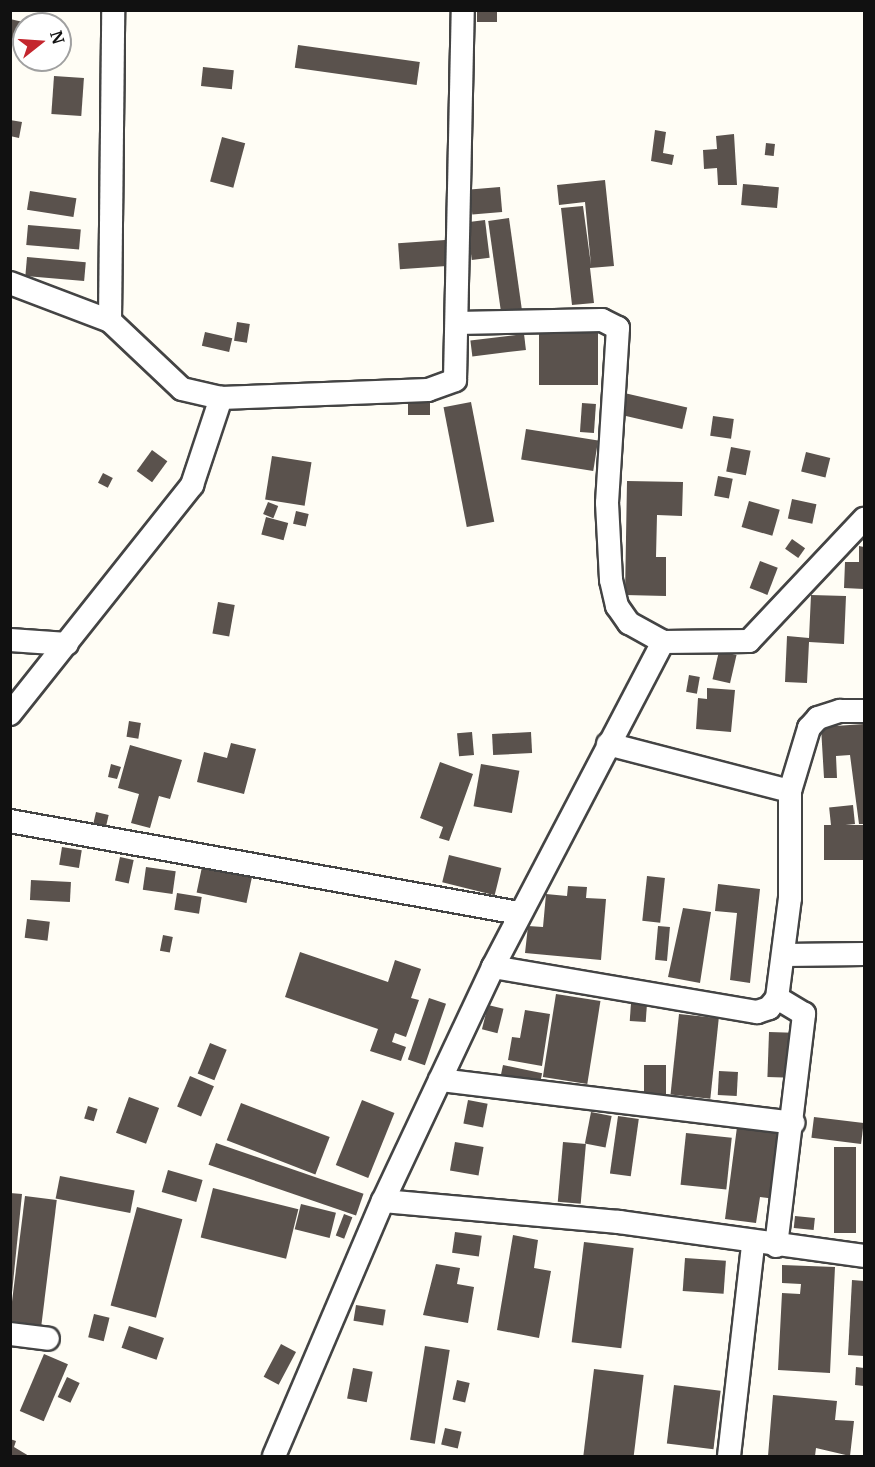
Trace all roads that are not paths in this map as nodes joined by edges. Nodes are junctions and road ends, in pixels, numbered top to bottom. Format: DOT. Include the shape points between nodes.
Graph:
graph roads {
  1 [pos="113,10"];
  2 [pos="463,10"];
  3 [pos="10,283"];
  4 [pos="110,321"];
  5 [pos="457,323"];
  6 [pos="221,398"];
  7 [pos="864,519"];
  8 [pos="10,640"];
  9 [pos="663,642"];
  10 [pos="67,644"];
  11 [pos="864,711"];
  12 [pos="10,714"];
  13 [pos="608,744"];
  14 [pos="790,790"];
  15 [pos="10,821"];
  16 [pos="519,913"];
  17 [pos="864,954"];
  18 [pos="783,955"];
  19 [pos="493,967"];
  20 [pos="777,998"];
  21 [pos="440,1080"];
  22 [pos="793,1123"];
  23 [pos="383,1201"];
  24 [pos="753,1244"];
  25 [pos="776,1246"];
  26 [pos="864,1256"];
  27 [pos="10,1334"];
  28 [pos="48,1339"];
  29 [pos="274,1456"];
  30 [pos="729,1456"];
  1 -- 4 [label="street"];
  2 -- 5 [label="street"];
  3 -- 4 [label="street"];
  4 -- 6 [label="street" via="183,389"];
  5 -- 6 [label="street" via="454,380 428,390"];
  5 -- 9 [label="street" via="602,320 618,328 608,492 611,580 617,606 629,623"];
  6 -- 10 [label="street" via="192,485"];
  7 -- 9 [label="street" via="748,641"];
  8 -- 10 [label="street"];
  9 -- 13 [label="street"];
  10 -- 12 [label="street"];
  11 -- 14 [label="street" via="818,718 809,728"];
  13 -- 14 [label="street"];
  13 -- 16 [label="street"];
  14 -- 18 [label="street"];
  15 -- 16 [label="street"];
  16 -- 19 [label="street"];
  17 -- 18 [label="street"];
  18 -- 20 [label="street"];
  19 -- 20 [label="street" via="757,1012"];
  19 -- 21 [label="street"];
  20 -- 22 [label="street" via="804,1014"];
  21 -- 22 [label="street"];
  21 -- 23 [label="street"];
  22 -- 25 [label="street"];
  23 -- 24 [label="street" via="619,1222"];
  23 -- 29 [label="street"];
  24 -- 25 [label="street"];
  24 -- 30 [label="street"];
  25 -- 26 [label="street"];
  27 -- 28 [label="street"];
}
